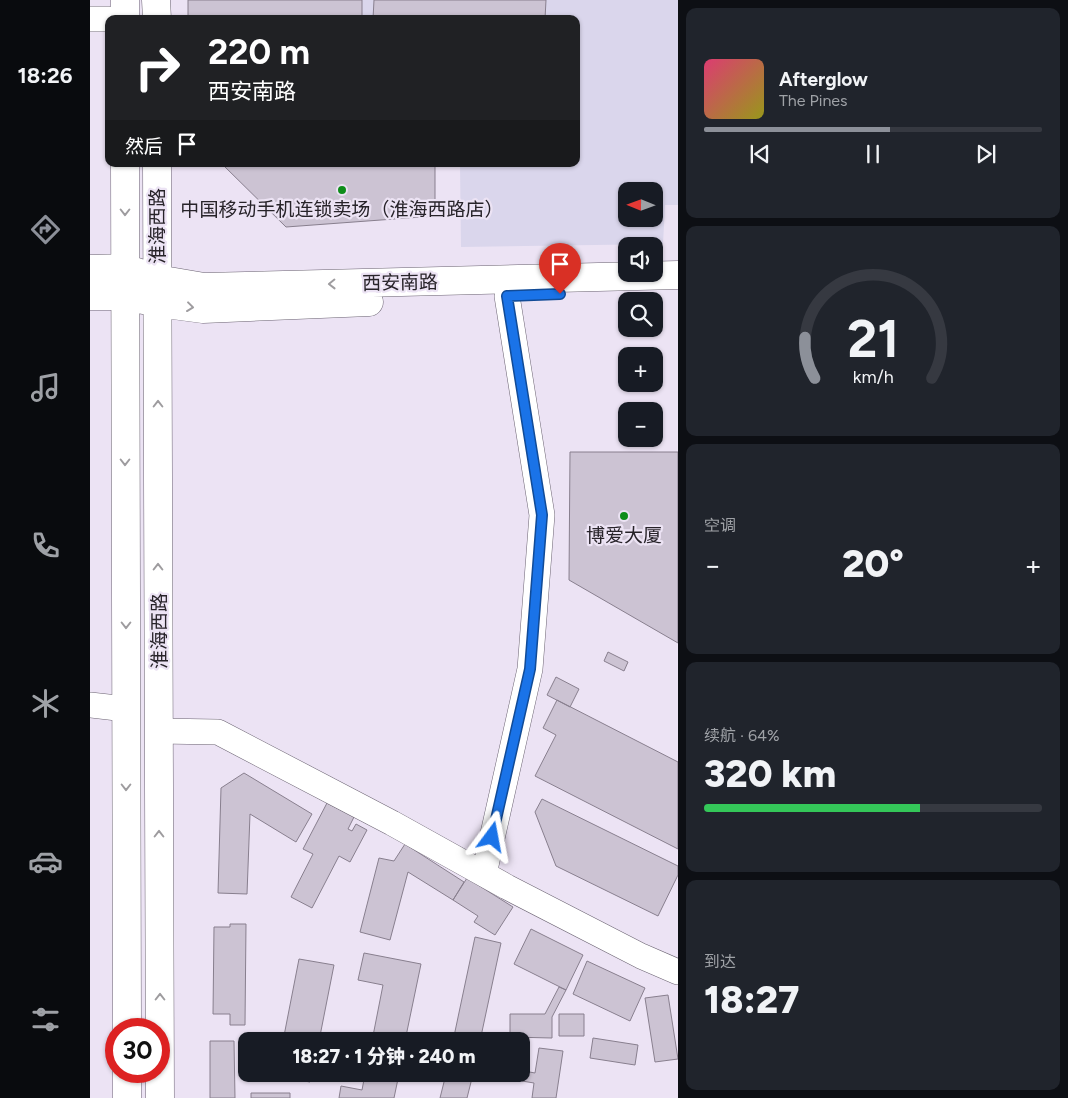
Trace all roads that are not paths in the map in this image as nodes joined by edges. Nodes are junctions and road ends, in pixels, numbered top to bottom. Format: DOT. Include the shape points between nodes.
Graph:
graph roads {
  1 [pos="125,0"];
  2 [pos="156,0"];
  3 [pos="125,15"];
  4 [pos="156,15"];
  5 [pos="90,19"];
  6 [pos="105,19"];
  7 [pos="125,167"];
  8 [pos="157,167"];
  9 [pos="125,268"];
  10 [pos="90,269"];
  11 [pos="678,275"];
  12 [pos="158,291"];
  13 [pos="678,292"];
  14 [pos="90,296"];
  15 [pos="125,296"];
  16 [pos="507,296"];
  17 [pos="90,705"];
  18 [pos="126,709"];
  19 [pos="159,731"];
  20 [pos="484,874"];
  21 [pos="678,972"];
  22 [pos="126,1018"];
  23 [pos="127,1083"];
  24 [pos="127,1098"];
  25 [pos="160,1098"];
  1 -- 3 [label="main road"];
  2 -- 4 [label="main road"];
  5 -- 6 [label="street"];
  7 -- 9 [label="main road, 淮海西路, one-way"];
  8 -- 12 [label="main road, 淮海西路"];
  9 -- 10 [label="main road"];
  9 -- 12 [label="main road, 西安南路"];
  9 -- 15 [label="main road, 淮海西路"];
  11 -- 12 [label="main road, 西安南路, one-way" via="204,287"];
  12 -- 15 [label="main road, 西安南路"];
  12 -- 16 [label="main road, 西安南路, one-way" via="203,309"];
  19 -- 12 [label="main road, 淮海西路, one-way"];
  13 -- 16 [label="main road, 西安南路"];
  14 -- 15 [label="main road, 西安南路"];
  15 -- 18 [label="main road, 淮海西路, one-way"];
  16 -- 20 [label="street" via="542,515 530,669"];
  17 -- 18 [label="street"];
  18 -- 22 [label="main road, 淮海西路, one-way"];
  19 -- 20 [label="street" via="218,732"];
  25 -- 19 [label="main road, 淮海西路, one-way"];
  20 -- 21 [label="street"];
  23 -- 24 [label="main road"];
}
